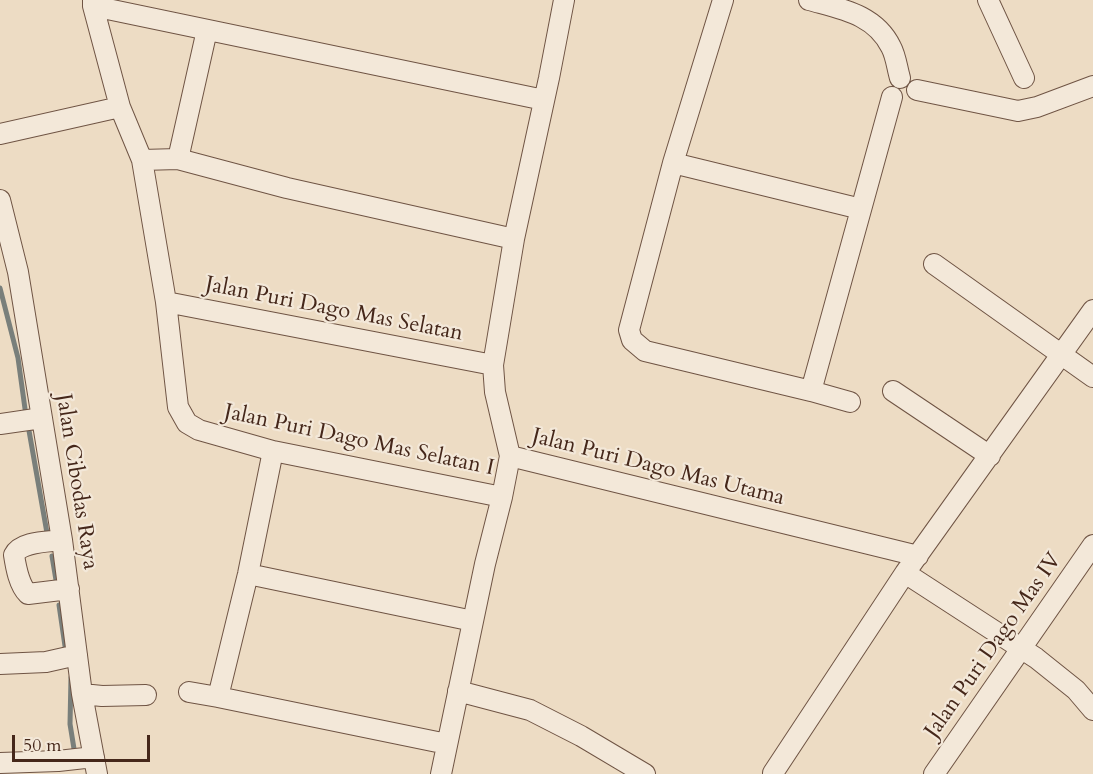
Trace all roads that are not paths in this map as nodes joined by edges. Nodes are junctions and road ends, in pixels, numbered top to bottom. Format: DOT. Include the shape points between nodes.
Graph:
graph roads {
  1 [pos="564,0"];
  2 [pos="723,0"];
  3 [pos="809,0"];
  4 [pos="988,0"];
  5 [pos="93,3"];
  6 [pos="207,30"];
  7 [pos="900,78"];
  8 [pos="1024,78"];
  9 [pos="1093,86"];
  10 [pos="917,90"];
  11 [pos="892,98"];
  12 [pos="544,100"];
  13 [pos="120,107"];
  14 [pos="0,134"];
  15 [pos="178,159"];
  16 [pos="142,160"];
  17 [pos="673,163"];
  18 [pos="0,200"];
  19 [pos="861,209"];
  20 [pos="514,239"];
  21 [pos="934,264"];
  22 [pos="166,302"];
  23 [pos="1093,310"];
  24 [pos="1061,355"];
  25 [pos="493,365"];
  26 [pos="1093,377"];
  27 [pos="811,391"];
  28 [pos="893,391"];
  29 [pos="850,402"];
  30 [pos="32,419"];
  31 [pos="0,424"];
  32 [pos="273,451"];
  33 [pos="510,456"];
  34 [pos="990,456"];
  35 [pos="502,497"];
  36 [pos="62,540"];
  37 [pos="1093,545"];
  38 [pos="918,556"];
  39 [pos="905,573"];
  40 [pos="248,574"];
  41 [pos="69,590"];
  42 [pos="473,621"];
  43 [pos="1021,648"];
  44 [pos="69,657"];
  45 [pos="0,664"];
  46 [pos="458,691"];
  47 [pos="189,692"];
  48 [pos="82,694"];
  49 [pos="146,695"];
  50 [pos="218,697"];
  51 [pos="1093,710"];
  52 [pos="447,744"];
  53 [pos="0,763"];
  54 [pos="90,763"];
  55 [pos="773,773"];
  56 [pos="441,774"];
  57 [pos="645,774"];
  58 [pos="934,774"];
  1 -- 12 [label="street, Jalan Puri Dago Mas Utama"];
  2 -- 17 [label="street"];
  3 -- 7 [label="street" via="853,12 871,22 892,49"];
  4 -- 8 [label="street"];
  5 -- 6 [label="street"];
  5 -- 13 [label="street, Jalan Puri Dago Mas Selatan I"];
  6 -- 12 [label="street"];
  6 -- 15 [label="street"];
  7 -- 10 [label="street" via="911,80"];
  7 -- 11 [label="street" via="891,86"];
  9 -- 10 [label="street" via="1018,111"];
  10 -- 11 [label="street" via="907,104"];
  11 -- 19 [label="street"];
  12 -- 20 [label="street, Jalan Puri Dago Mas Utama"];
  13 -- 14 [label="street"];
  13 -- 16 [label="street, Jalan Puri Dago Mas Selatan I"];
  15 -- 16 [label="street"];
  15 -- 20 [label="street"];
  16 -- 22 [label="street, Jalan Puri Dago Mas Selatan I"];
  17 -- 19 [label="street"];
  17 -- 27 [label="street" via="629,330 632,340 645,351"];
  18 -- 30 [label="street, Jalan Cibodas Raya" via="18,272"];
  19 -- 27 [label="street"];
  20 -- 25 [label="street, Jalan Puri Dago Mas Utama"];
  21 -- 24 [label="street"];
  22 -- 25 [label="street, Jalan Puri Dago Mas Selatan"];
  22 -- 32 [label="street, Jalan Puri Dago Mas Selatan I" via="182,417 199,430"];
  23 -- 24 [label="street"];
  24 -- 26 [label="street"];
  24 -- 34 [label="street"];
  25 -- 33 [label="street, Jalan Puri Dago Mas Utama"];
  27 -- 29 [label="street"];
  28 -- 34 [label="street"];
  30 -- 31 [label="street"];
  30 -- 36 [label="street, Jalan Cibodas Raya"];
  32 -- 35 [label="street, Jalan Puri Dago Mas Selatan I"];
  32 -- 40 [label="street"];
  33 -- 35 [label="street"];
  33 -- 38 [label="street, Jalan Puri Dago Mas Utama"];
  34 -- 38 [label="street"];
  35 -- 42 [label="street"];
  36 -- 41 [label="street, Jalan Cibodas Raya"];
  36 -- 41 [label="street" via="29,544 18,548 14,555 28,594"];
  37 -- 43 [label="street, Jalan Puri Dago Mas IV"];
  38 -- 39 [label="street"];
  39 -- 43 [label="street"];
  39 -- 55 [label="street"];
  40 -- 42 [label="street"];
  40 -- 50 [label="street"];
  41 -- 44 [label="street, Jalan Cibodas Raya"];
  42 -- 46 [label="street"];
  43 -- 51 [label="street" via="1062,677"];
  43 -- 58 [label="street, Jalan Puri Dago Mas IV"];
  44 -- 45 [label="street"];
  44 -- 48 [label="street, Jalan Cibodas Raya"];
  46 -- 52 [label="street"];
  46 -- 57 [label="street" via="530,710"];
  47 -- 50 [label="street"];
  48 -- 49 [label="street"];
  48 -- 54 [label="street, Jalan Cibodas Raya"];
  50 -- 52 [label="street"];
  52 -- 56 [label="street"];
  53 -- 54 [label="street"];
}
